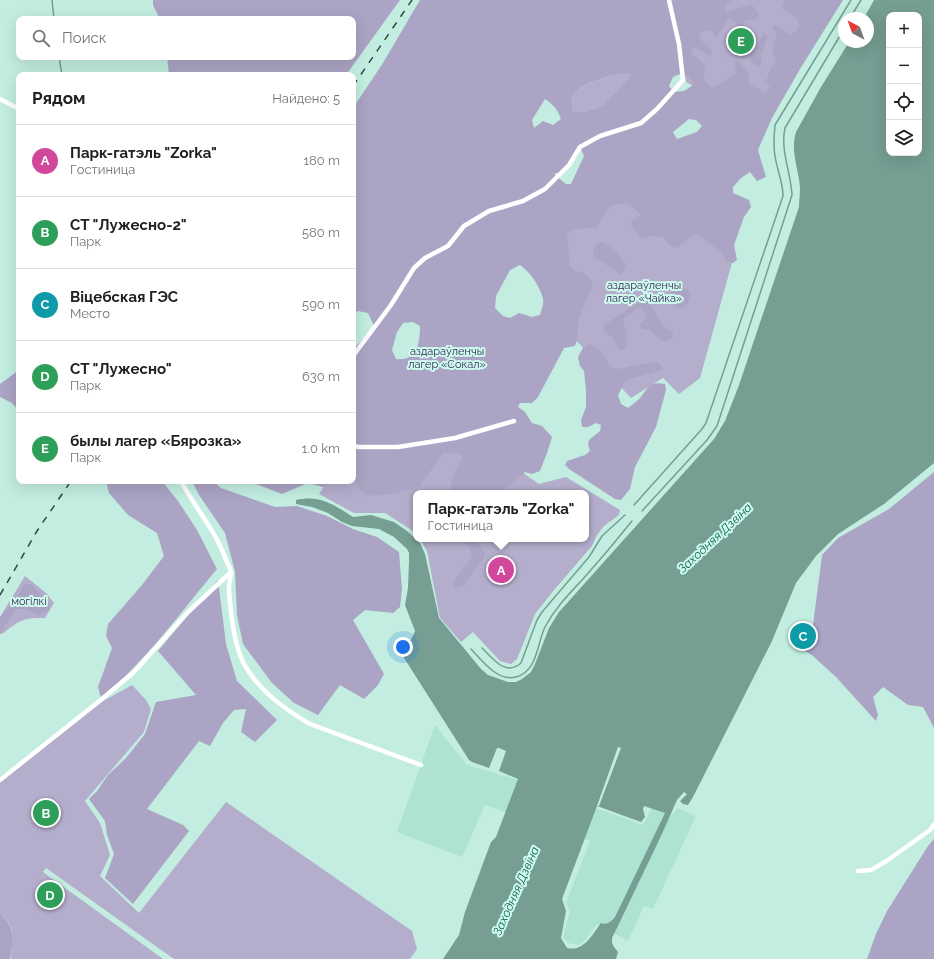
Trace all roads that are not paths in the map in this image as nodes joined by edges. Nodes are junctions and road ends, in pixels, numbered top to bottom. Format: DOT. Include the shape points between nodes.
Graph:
graph roads {
  1 [pos="669,0"];
  2 [pos="0,99"];
  3 [pos="16,108"];
  4 [pos="356,352"];
  5 [pos="514,421"];
  6 [pos="356,446"];
  7 [pos="183,484"];
  8 [pos="231,572"];
  9 [pos="421,765"];
  10 [pos="0,780"];
  11 [pos="934,825"];
  12 [pos="858,871"];
  1 -- 4 [label="street" via="679,44 683,80 657,110 641,123 600,136 580,146 569,165 546,189 523,201 489,211 464,226 448,246 425,258 414,268 391,305"];
  2 -- 3 [label="street"];
  5 -- 6 [label="street" via="455,438 398,447"];
  7 -- 8 [label="street" via="214,533"];
  8 -- 9 [label="street" via="232,621 238,647 247,667 271,696 294,715 310,724"];
  8 -- 10 [label="street" via="187,613 134,672"];
  11 -- 12 [label="street" via="888,860 871,870"];
}
